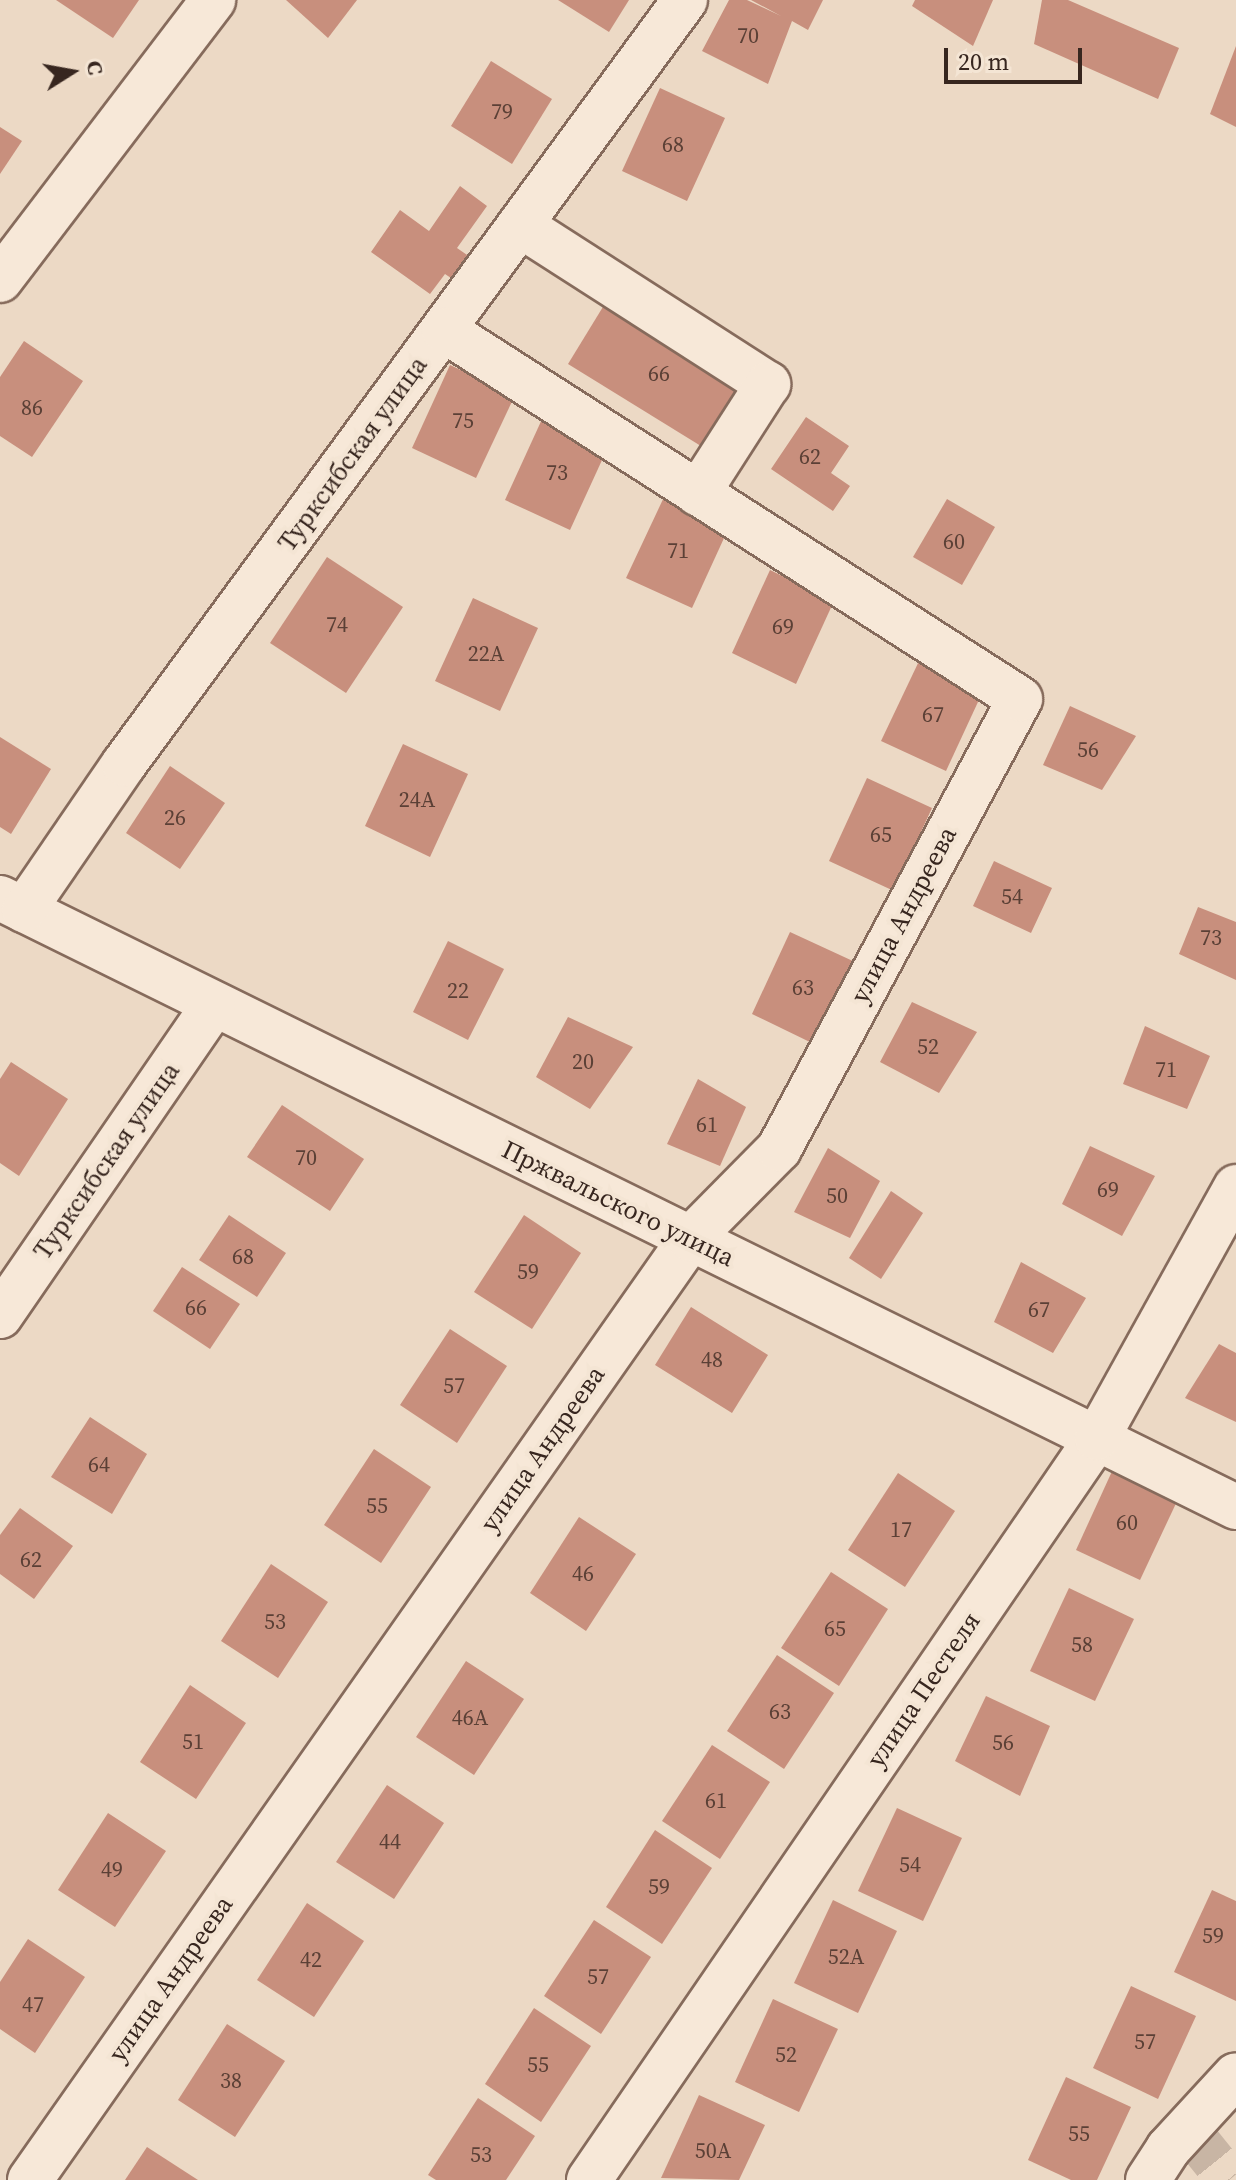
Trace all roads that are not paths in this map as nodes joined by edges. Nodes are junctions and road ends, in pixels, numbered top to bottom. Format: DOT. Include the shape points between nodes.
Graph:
graph roads {
  1 [pos="213,0"];
  2 [pos="685,0"];
  3 [pos="520,225"];
  4 [pos="0,280"];
  5 [pos="444,330"];
  6 [pos="698,493"];
  7 [pos="12,904"];
  8 [pos="213,1006"];
  9 [pos="1236,1187"];
  10 [pos="690,1239"];
  11 [pos="0,1316"];
  12 [pos="1097,1438"];
  13 [pos="1236,1507"];
  14 [pos="1236,2075"];
  15 [pos="30,2180"];
  16 [pos="589,2180"];
  17 [pos="1148,2180"];
  1 -- 4 [label="street"];
  2 -- 3 [label="street, Турксибская улица"];
  3 -- 5 [label="street, Турксибская улица"];
  3 -- 6 [label="street" via="768,384"];
  5 -- 6 [label="street"];
  5 -- 7 [label="street, Турксибская улица" via="124,764"];
  6 -- 10 [label="street, улица Андреева" via="1020,699 779,1149"];
  7 -- 8 [label="street, Пржвальского улица"];
  8 -- 10 [label="street, Пржвальского улица"];
  8 -- 11 [label="street, Турксибская улица"];
  9 -- 12 [label="street, улица Пестеля"];
  10 -- 12 [label="street, Пржвальского улица"];
  10 -- 15 [label="street, улица Андреева"];
  12 -- 13 [label="street, Пржвальского улица"];
  12 -- 16 [label="street, улица Пестеля"];
  14 -- 17 [label="street" via="1168,2149"];
}
